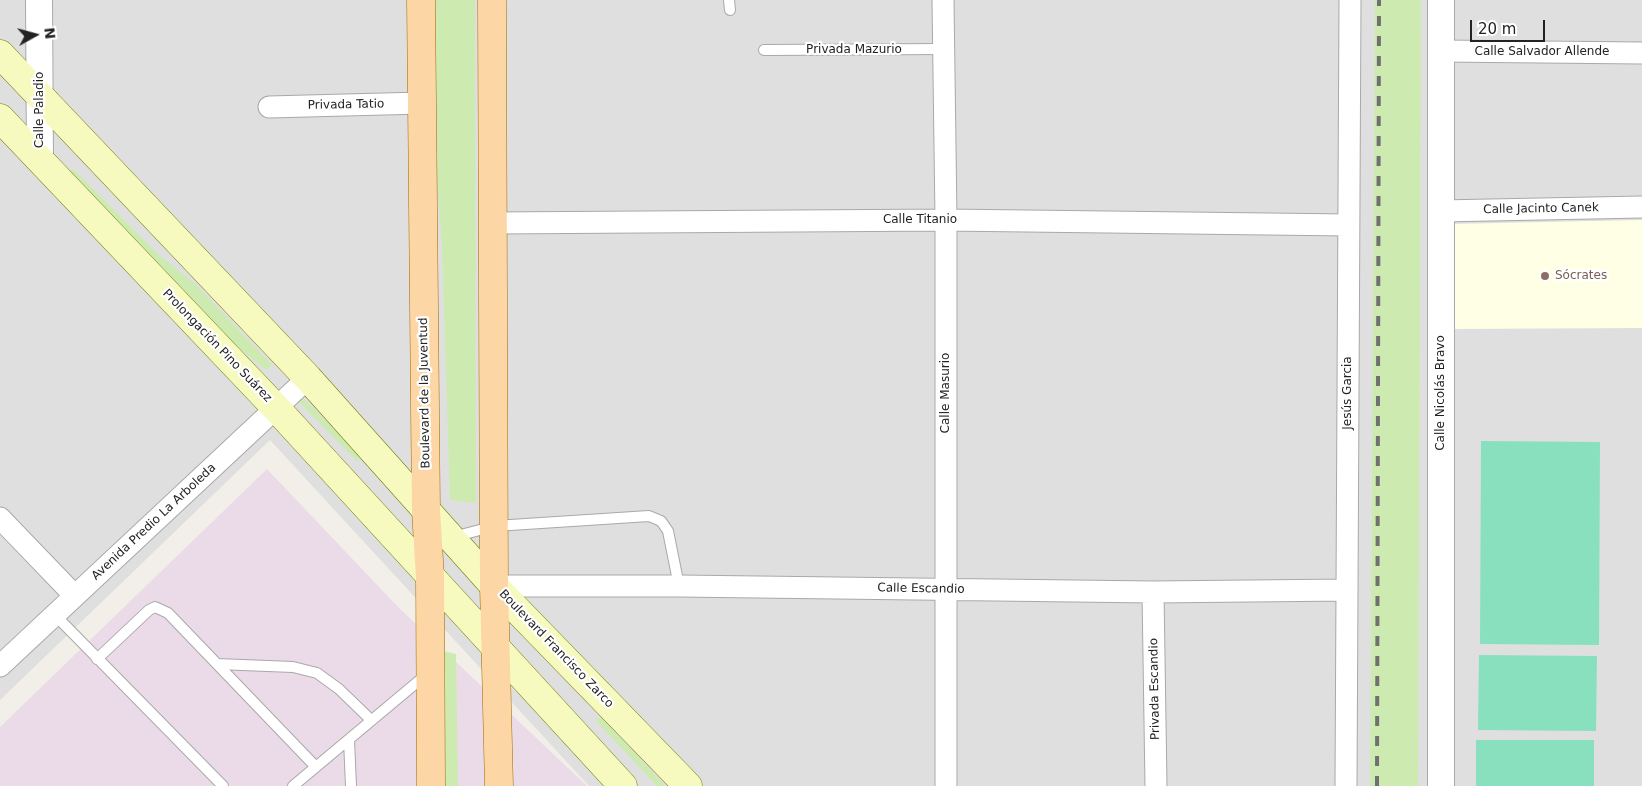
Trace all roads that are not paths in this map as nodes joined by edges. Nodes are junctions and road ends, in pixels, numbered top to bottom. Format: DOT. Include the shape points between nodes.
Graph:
graph roads {
  1 [pos="39,0"];
  2 [pos="421,0"];
  3 [pos="492,0"];
  4 [pos="943,0"];
  5 [pos="1350,0"];
  6 [pos="1442,0"];
  7 [pos="944,49"];
  8 [pos="764,50"];
  9 [pos="1442,51"];
  10 [pos="1642,53"];
  11 [pos="0,54"];
  12 [pos="40,96"];
  13 [pos="422,103"];
  14 [pos="269,107"];
  15 [pos="0,118"];
  16 [pos="40,160"];
  17 [pos="1642,207"];
  18 [pos="1440,211"];
  19 [pos="946,220"];
  20 [pos="492,223"];
  21 [pos="1348,226"];
  22 [pos="308,378"];
  23 [pos="276,408"];
  24 [pos="426,510"];
  25 [pos="0,518"];
  26 [pos="495,526"];
  27 [pos="451,537"];
  28 [pos="430,578"];
  29 [pos="494,586"];
  30 [pos="679,586"];
  31 [pos="946,590"];
  32 [pos="1347,590"];
  33 [pos="1153,592"];
  34 [pos="75,596"];
  35 [pos="55,615"];
  36 [pos="496,650"];
  37 [pos="97,659"];
  38 [pos="217,664"];
  39 [pos="0,666"];
  40 [pos="430,672"];
  41 [pos="371,720"];
  42 [pos="348,740"];
  43 [pos="316,767"];
  44 [pos="223,786"];
  45 [pos="293,786"];
  46 [pos="351,786"];
  47 [pos="431,786"];
  48 [pos="499,786"];
  49 [pos="622,786"];
  50 [pos="688,786"];
  51 [pos="946,786"];
  52 [pos="1156,786"];
  53 [pos="1346,786"];
  54 [pos="1441,786"];
  1 -- 12 [label="street, Calle Paladio"];
  2 -- 13 [label="main road, Boulevard de la Juventud"];
  3 -- 20 [label="main road"];
  4 -- 7 [label="street, Calle Masurio"];
  5 -- 21 [label="street, Jesús Garcia"];
  6 -- 9 [label="street, Calle Nicolás Bravo"];
  7 -- 8 [label="lane, Privada Mazurio"];
  7 -- 19 [label="street, Calle Masurio"];
  9 -- 10 [label="street, Calle Salvador Allende"];
  9 -- 18 [label="street, Calle Nicolás Bravo"];
  11 -- 12 [label="main road"];
  12 -- 16 [label="street, Calle Paladio"];
  12 -- 22 [label="main road"];
  13 -- 14 [label="street, Privada Tatio"];
  13 -- 24 [label="main road, Boulevard de la Juventud"];
  15 -- 16 [label="main road, Prolongación Pino Suárez"];
  16 -- 23 [label="main road, Prolongación Pino Suárez"];
  17 -- 18 [label="street, Calle Jacinto Canek"];
  18 -- 54 [label="street, Calle Nicolás Bravo"];
  19 -- 20 [label="street, Calle Titanio"];
  19 -- 21 [label="street, Calle Titanio"];
  19 -- 31 [label="street, Calle Masurio"];
  20 -- 26 [label="main road"];
  21 -- 32 [label="street, Jesús Garcia"];
  22 -- 23 [label="street, Avenida Predio La Arboleda"];
  22 -- 24 [label="main road"];
  23 -- 28 [label="main road, Prolongación Pino Suárez"];
  23 -- 34 [label="street, Avenida Predio La Arboleda"];
  24 -- 27 [label="main road, Boulevard Francisco Zarco"];
  24 -- 28 [label="main road, Boulevard de la Juventud"];
  25 -- 34 [label="street"];
  26 -- 27 [label="lane"];
  26 -- 29 [label="main road"];
  26 -- 30 [label="lane" via="656,518 668,531"];
  27 -- 29 [label="main road, Boulevard Francisco Zarco"];
  28 -- 36 [label="main road"];
  28 -- 40 [label="main road, Boulevard de la Juventud"];
  29 -- 30 [label="street, Calle Escandio"];
  29 -- 36 [label="main road"];
  29 -- 50 [label="main road, Boulevard Francisco Zarco"];
  30 -- 31 [label="street, Calle Escandio"];
  31 -- 33 [label="street, Calle Escandio"];
  31 -- 51 [label="street, Calle Masurio"];
  32 -- 33 [label="street, Calle Escandio"];
  32 -- 53 [label="street, Jesús Garcia"];
  33 -- 52 [label="street, Privada Escandio"];
  34 -- 35 [label="street, Avenida Predio La Arboleda"];
  35 -- 37 [label="lane"];
  35 -- 39 [label="street, Avenida Predio La Arboleda"];
  36 -- 48 [label="main road"];
  36 -- 49 [label="main road"];
  37 -- 38 [label="lane" via="155,608 168,613"];
  37 -- 44 [label="lane"];
  38 -- 41 [label="lane" via="293,667 318,673"];
  38 -- 43 [label="lane"];
  40 -- 41 [label="lane"];
  40 -- 47 [label="main road, Boulevard de la Juventud"];
  41 -- 42 [label="lane"];
  42 -- 43 [label="lane"];
  42 -- 46 [label="lane"];
  43 -- 45 [label="lane"];
}
